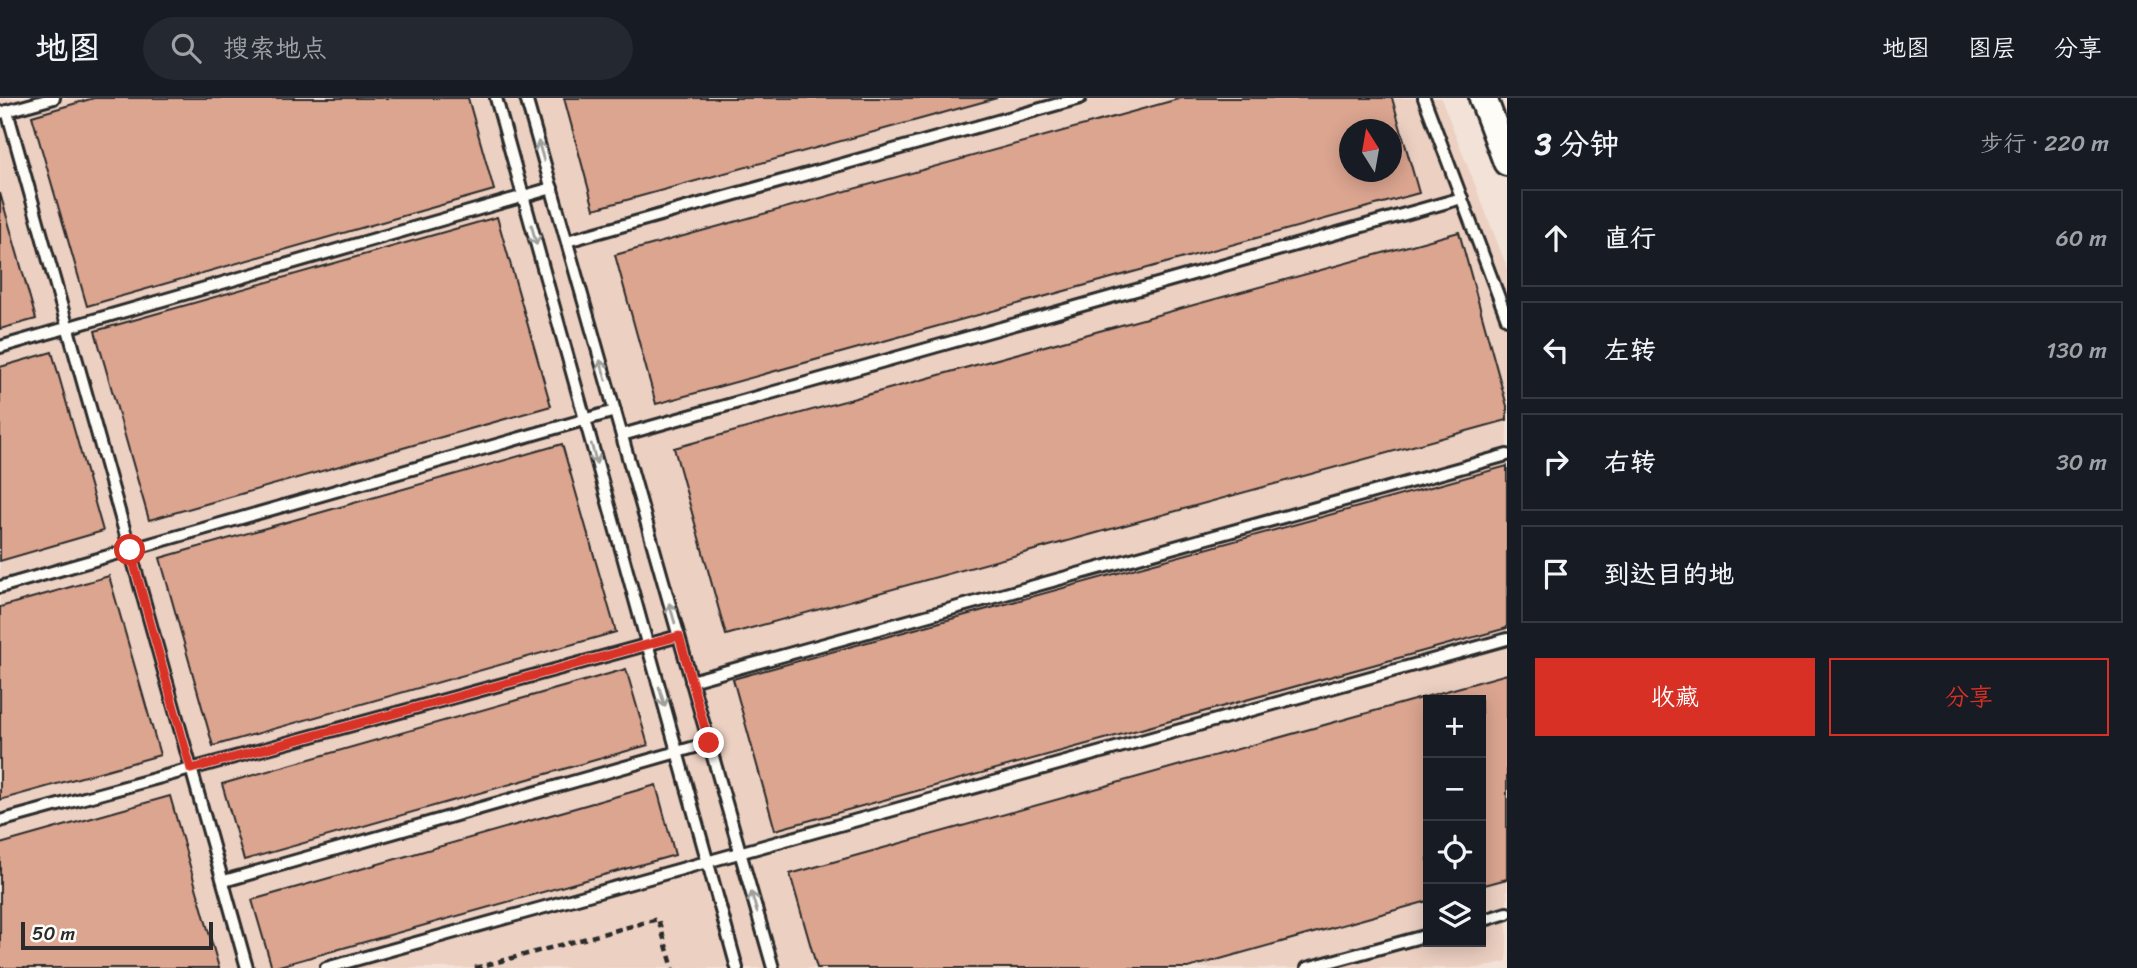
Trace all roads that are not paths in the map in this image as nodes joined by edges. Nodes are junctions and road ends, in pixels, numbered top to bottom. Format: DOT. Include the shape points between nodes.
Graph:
graph roads {
  1 [pos="54,98"];
  2 [pos="496,98"];
  3 [pos="526,98"];
  4 [pos="1080,98"];
  5 [pos="1424,98"];
  6 [pos="1483,98"];
  7 [pos="4,112"];
  8 [pos="1507,162"];
  9 [pos="552,188"];
  10 [pos="523,197"];
  11 [pos="1462,198"];
  12 [pos="567,242"];
  13 [pos="1507,319"];
  14 [pos="68,328"];
  15 [pos="0,347"];
  16 [pos="615,411"];
  17 [pos="585,420"];
  18 [pos="622,435"];
  19 [pos="1507,455"];
  20 [pos="130,550"];
  21 [pos="0,587"];
  22 [pos="679,636"];
  23 [pos="1507,639"];
  24 [pos="647,645"];
  25 [pos="691,681"];
  26 [pos="709,743"];
  27 [pos="677,752"];
  28 [pos="191,769"];
  29 [pos="0,821"];
  30 [pos="740,851"];
  31 [pos="707,860"];
  32 [pos="224,881"];
  33 [pos="1507,913"];
  34 [pos="1486,919"];
  35 [pos="1423,936"];
  36 [pos="247,968"];
  37 [pos="326,968"];
  38 [pos="737,968"];
  39 [pos="773,968"];
  40 [pos="1307,968"];
  1 -- 7 [label="lane"];
  2 -- 10 [label="lane"];
  9 -- 3 [label="lane, one-way"];
  4 -- 12 [label="lane"];
  5 -- 11 [label="lane"];
  6 -- 8 [label="street"];
  7 -- 14 [label="lane"];
  9 -- 10 [label="lane"];
  9 -- 12 [label="lane"];
  10 -- 14 [label="lane"];
  10 -- 17 [label="lane, one-way"];
  11 -- 13 [label="lane"];
  11 -- 18 [label="lane"];
  16 -- 12 [label="lane, one-way"];
  14 -- 15 [label="lane"];
  14 -- 20 [label="lane"];
  16 -- 17 [label="lane"];
  16 -- 18 [label="lane"];
  17 -- 20 [label="lane"];
  17 -- 24 [label="lane, one-way"];
  22 -- 18 [label="lane, one-way"];
  19 -- 25 [label="lane"];
  20 -- 21 [label="lane"];
  20 -- 28 [label="lane"];
  22 -- 24 [label="lane"];
  22 -- 25 [label="lane"];
  23 -- 30 [label="lane"];
  24 -- 27 [label="lane, one-way"];
  24 -- 28 [label="lane"];
  25 -- 26 [label="lane"];
  26 -- 27 [label="lane"];
  26 -- 30 [label="lane"];
  27 -- 31 [label="lane"];
  27 -- 32 [label="lane"];
  28 -- 29 [label="lane"];
  28 -- 32 [label="lane"];
  30 -- 31 [label="lane"];
  39 -- 30 [label="lane, one-way"];
  31 -- 37 [label="lane"];
  31 -- 38 [label="lane"];
  32 -- 36 [label="lane"];
  33 -- 34 [label="lane"];
  35 -- 40 [label="lane"];
}
